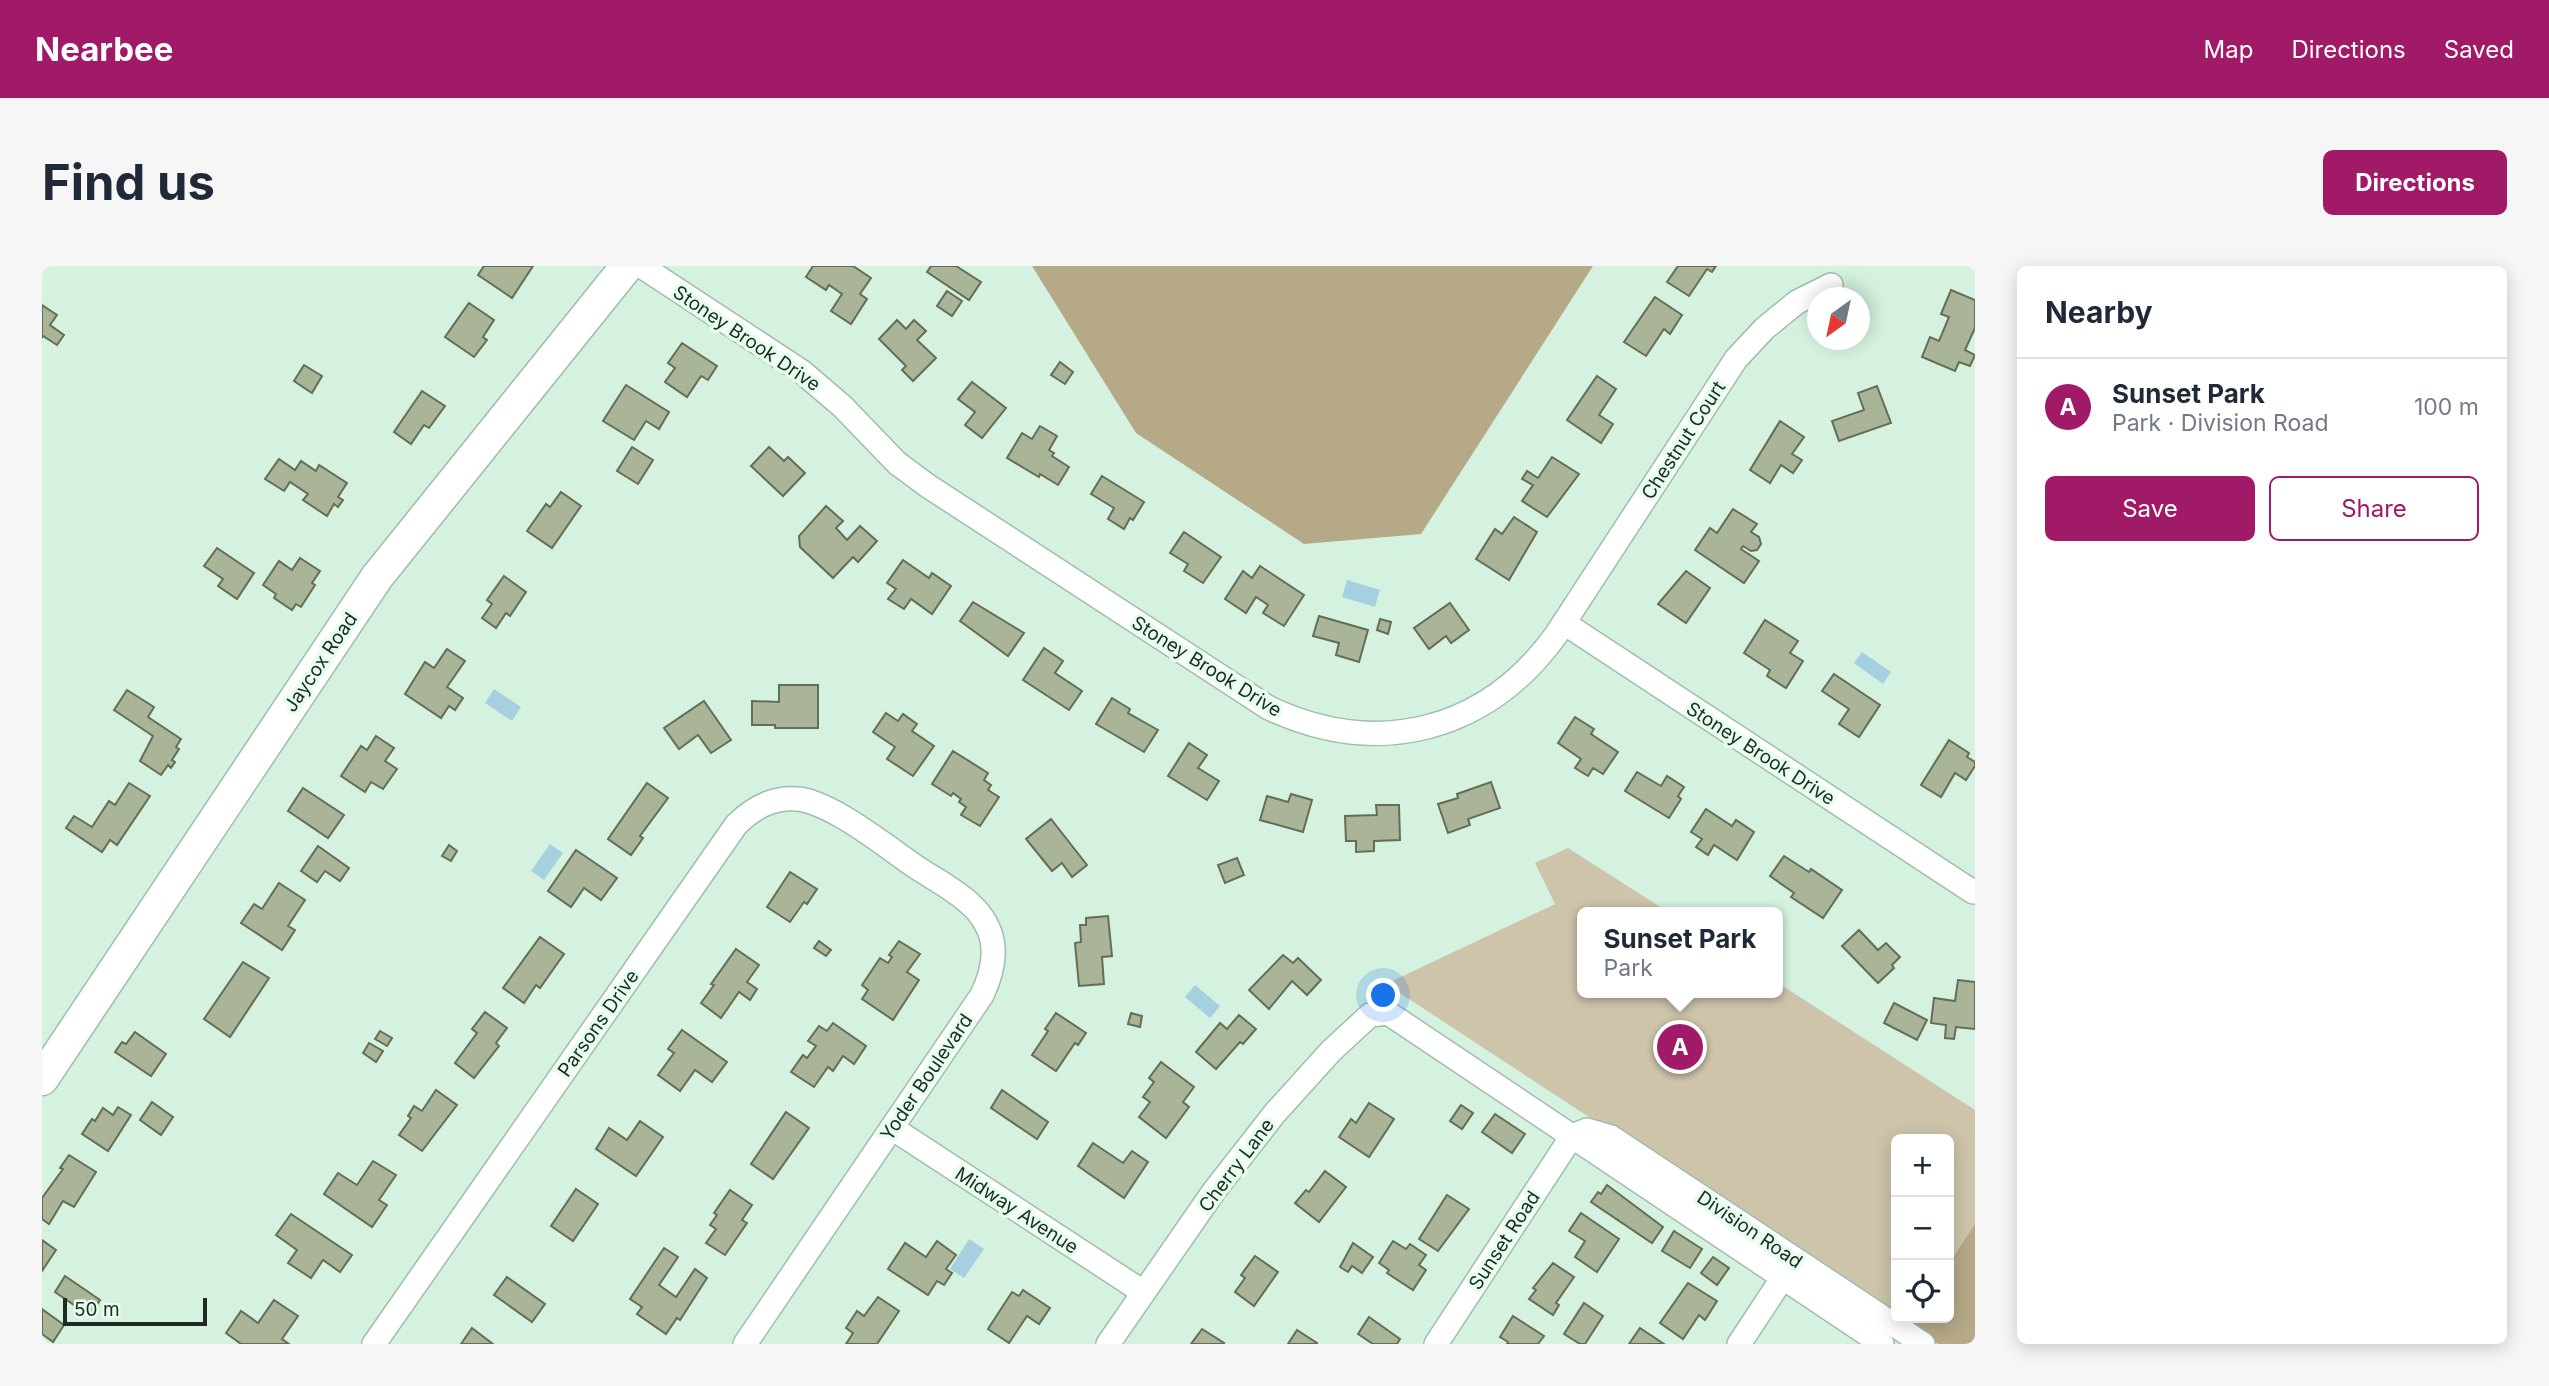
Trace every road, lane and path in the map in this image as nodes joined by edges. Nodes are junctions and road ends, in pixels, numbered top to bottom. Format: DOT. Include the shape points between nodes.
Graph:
graph roads {
  1 [pos="627,266"];
  2 [pos="641,266"];
  3 [pos="1831,285"];
  4 [pos="1564,623"];
  5 [pos="868,835"];
  6 [pos="1974,891"];
  7 [pos="42,1079"];
  8 [pos="892,1128"];
  9 [pos="1572,1136"];
  10 [pos="1789,1268"];
  11 [pos="1143,1292"];
  12 [pos="374,1344"];
  13 [pos="745,1344"];
  14 [pos="1108,1344"];
  15 [pos="1436,1344"];
  16 [pos="1739,1344"];
  17 [pos="1882,1344"];
  18 [pos="1923,1344"];
  1 -- 7 [label="street, Jaycox Road" via="377,577"];
  2 -- 4 [label="street, Stoney Brook Drive" via="801,372 842,406 897,463 928,486 1287,716 1323,729 1361,734 1399,733 1436,725 1472,711 1504,690 1532,665"];
  3 -- 4 [label="street, Chestnut Court" via="1797,302 1736,359"];
  4 -- 6 [label="street, Stoney Brook Drive"];
  5 -- 8 [label="street, Yoder Boulevard" via="968,901 987,925 993,943 990,979 982,995"];
  5 -- 12 [label="street, Parsons Drive" via="829,810 800,799 765,803 748,812"];
  8 -- 11 [label="street, Midway Avenue"];
  8 -- 13 [label="street, Yoder Boulevard"];
  9 -- 10 [label="street, Division Road" via="1587,1130 1611,1137"];
  9 -- 11 [label="street, Cherry Lane" via="1388,1013 1370,1014 1275,1113"];
  9 -- 15 [label="street, Sunset Road"];
  10 -- 16 [label="street"];
  10 -- 17 [label="street, Division Road"];
  10 -- 18 [label="street, Division Road"];
  11 -- 14 [label="street, Cherry Lane"];
}
